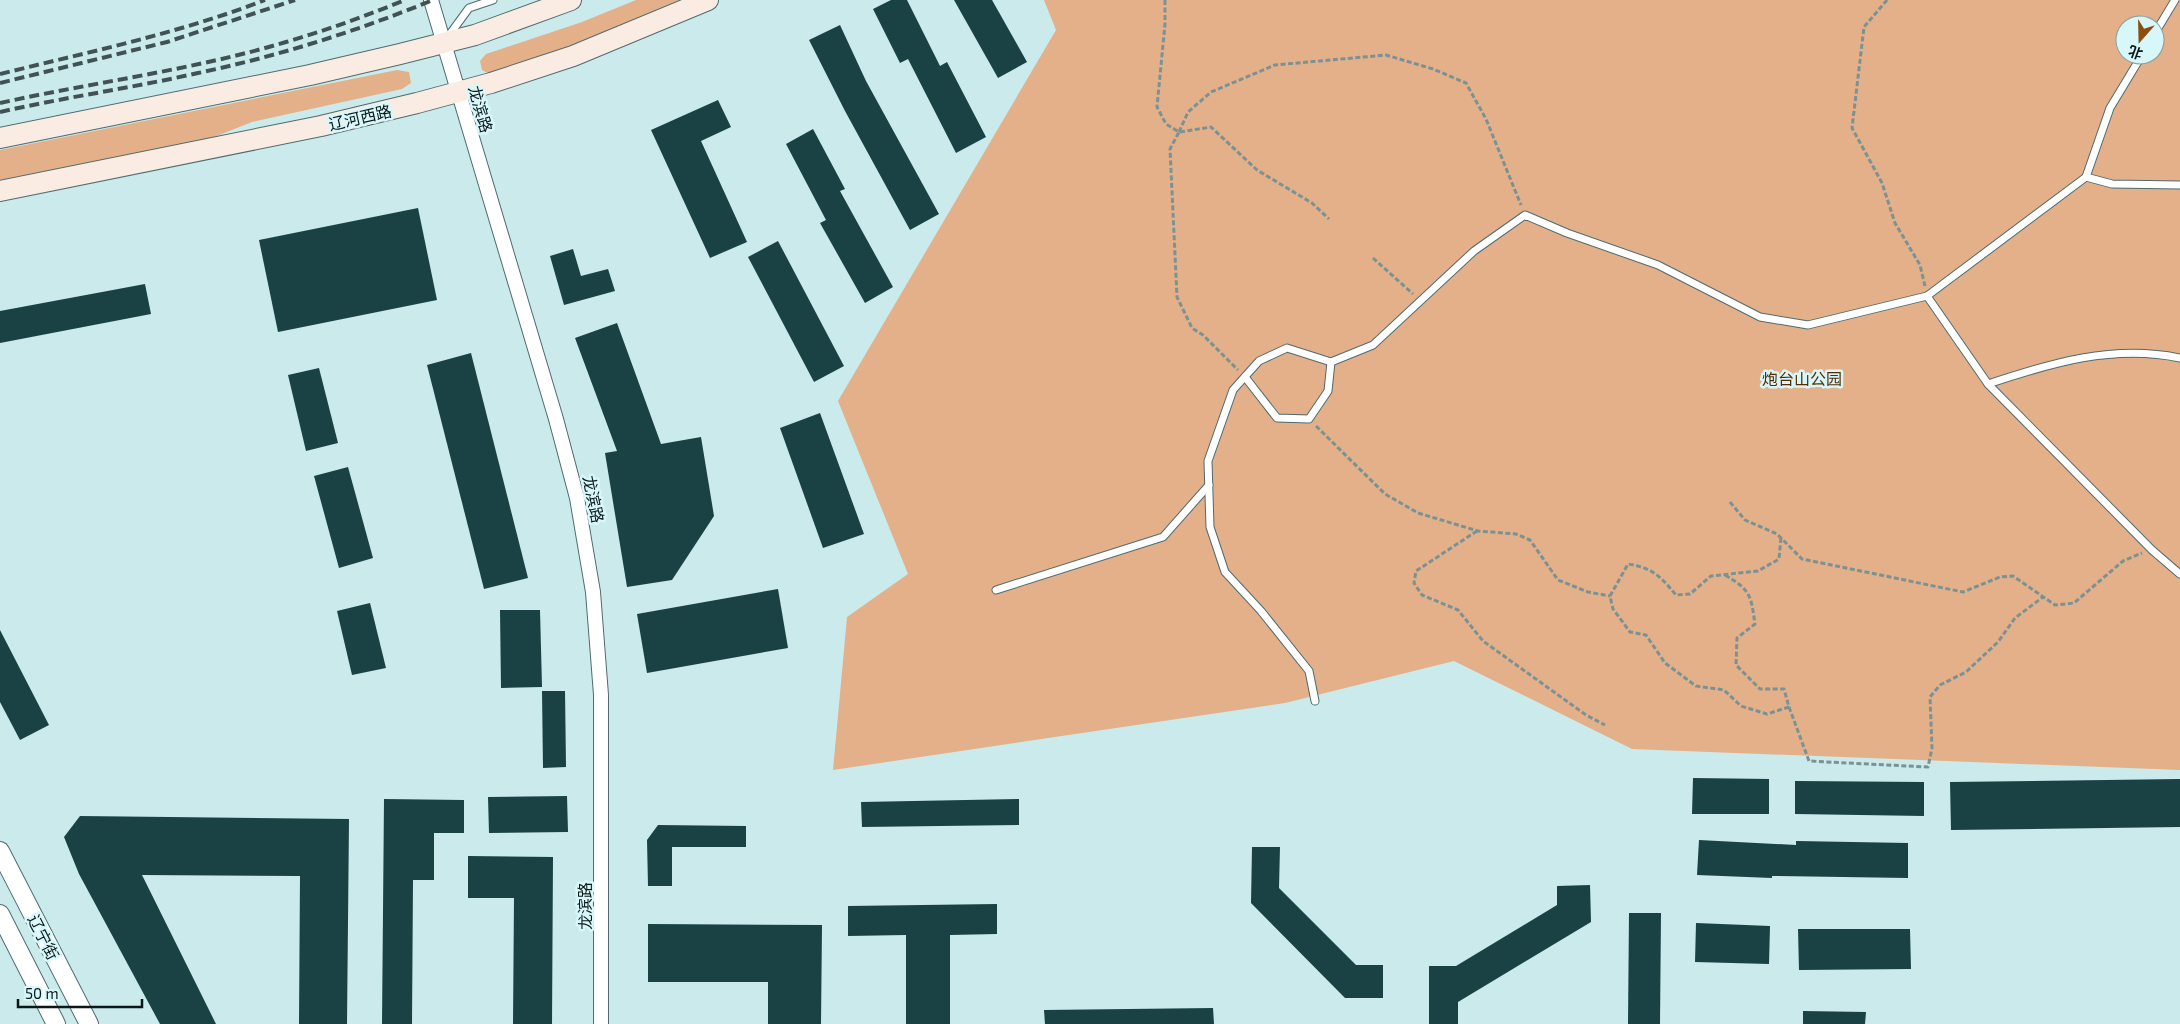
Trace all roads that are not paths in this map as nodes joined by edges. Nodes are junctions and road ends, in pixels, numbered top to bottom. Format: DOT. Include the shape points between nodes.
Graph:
graph roads {
  1 [pos="431,0"];
  2 [pos="493,0"];
  3 [pos="572,0"];
  4 [pos="708,0"];
  5 [pos="2175,0"];
  6 [pos="2165,16"];
  7 [pos="444,43"];
  8 [pos="2136,65"];
  9 [pos="458,92"];
  10 [pos="0,138"];
  11 [pos="2086,177"];
  12 [pos="2180,185"];
  13 [pos="0,190"];
  14 [pos="1927,296"];
  15 [pos="2180,358"];
  16 [pos="1331,362"];
  17 [pos="1245,377"];
  18 [pos="1988,384"];
  19 [pos="1209,485"];
  20 [pos="2180,574"];
  21 [pos="996,590"];
  22 [pos="1315,701"];
  23 [pos="0,851"];
  24 [pos="0,914"];
  25 [pos="56,1024"];
  26 [pos="89,1024"];
  27 [pos="601,1024"];
  1 -- 7 [label="street, 龙滨路"];
  2 -- 7 [label="lane" via="469,8"];
  3 -- 7 [label="main road"];
  4 -- 9 [label="main road, 辽河西路" via="573,56"];
  5 -- 6 [label="lane"];
  7 -- 9 [label="street, 龙滨路"];
  7 -- 10 [label="main road" via="310,75"];
  8 -- 11 [label="lane" via="2110,108"];
  9 -- 13 [label="main road, 辽河西路" via="321,126"];
  9 -- 27 [label="street, 龙滨路" via="558,427 577,498 593,592 602,695"];
  11 -- 12 [label="lane" via="2112,184"];
  11 -- 14 [label="lane"];
  14 -- 16 [label="lane" via="1808,325 1760,317 1658,265 1525,214 1474,251 1373,345"];
  14 -- 18 [label="lane"];
  15 -- 18 [label="lane" via="2156,353 2122,352 2084,357 2048,364"];
  16 -- 17 [label="lane" via="1287,348 1259,361"];
  16 -- 17 [label="lane" via="1328,391 1309,419 1277,418"];
  17 -- 19 [label="lane" via="1233,390 1208,461"];
  18 -- 20 [label="lane" via="2152,550"];
  19 -- 21 [label="lane" via="1163,537"];
  19 -- 22 [label="lane" via="1210,527 1225,572 1262,611 1309,671"];
  23 -- 26 [label="street, 辽宁街"];
  24 -- 25 [label="street, 辽宁街"];
}
